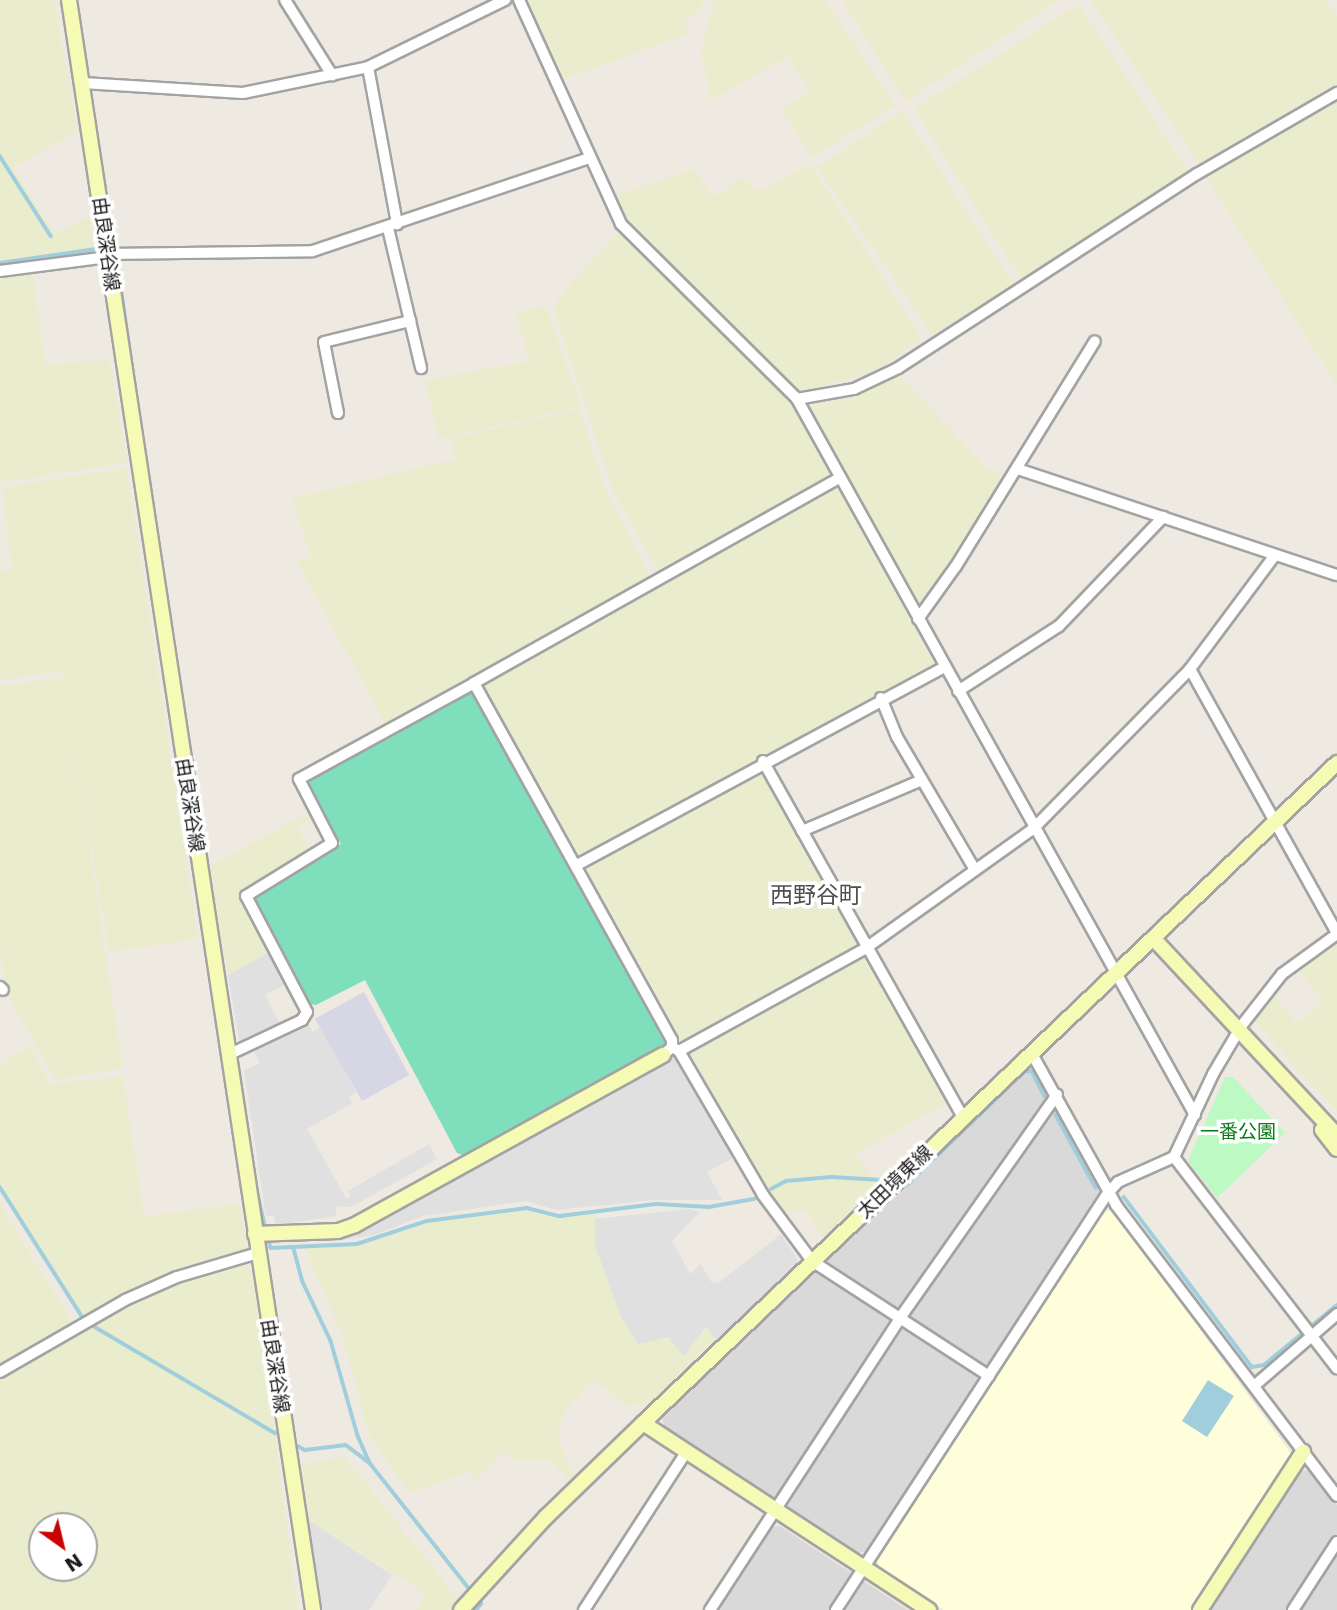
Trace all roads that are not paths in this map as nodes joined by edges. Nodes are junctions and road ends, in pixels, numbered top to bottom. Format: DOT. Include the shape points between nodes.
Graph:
graph roads {
  1 [pos="69,0"];
  2 [pos="285,0"];
  3 [pos="505,0"];
  4 [pos="519,0"];
  5 [pos="368,67"];
  6 [pos="332,75"];
  7 [pos="83,83"];
  8 [pos="1337,93"];
  9 [pos="590,158"];
  10 [pos="392,226"];
  11 [pos="108,256"];
  12 [pos="0,271"];
  13 [pos="410,321"];
  14 [pos="1095,341"];
  15 [pos="421,368"];
  16 [pos="797,400"];
  17 [pos="338,413"];
  18 [pos="1017,469"];
  19 [pos="840,478"];
  20 [pos="1163,517"];
  21 [pos="1275,555"];
  22 [pos="1337,575"];
  23 [pos="918,619"];
  24 [pos="945,667"];
  25 [pos="1190,669"];
  26 [pos="474,683"];
  27 [pos="958,691"];
  28 [pos="881,698"];
  29 [pos="763,761"];
  30 [pos="1337,763"];
  31 [pos="922,780"];
  32 [pos="1275,824"];
  33 [pos="1034,828"];
  34 [pos="802,831"];
  35 [pos="577,865"];
  36 [pos="975,870"];
  37 [pos="1337,934"];
  38 [pos="1153,938"];
  39 [pos="866,948"];
  40 [pos="1116,974"];
  41 [pos="1244,1035"];
  42 [pos="671,1051"];
  43 [pos="1031,1052"];
  44 [pos="228,1055"];
  45 [pos="1057,1095"];
  46 [pos="1195,1115"];
  47 [pos="963,1118"];
  48 [pos="1337,1135"];
  49 [pos="1337,1149"];
  50 [pos="1174,1157"];
  51 [pos="1110,1192"];
  52 [pos="255,1234"];
  53 [pos="258,1253"];
  54 [pos="812,1261"];
  55 [pos="1337,1314"];
  56 [pos="900,1318"];
  57 [pos="1312,1336"];
  58 [pos="1337,1369"];
  59 [pos="0,1372"];
  60 [pos="989,1376"];
  61 [pos="1254,1386"];
  62 [pos="643,1423"];
  63 [pos="687,1451"];
  64 [pos="1303,1452"];
  65 [pos="1337,1496"];
  66 [pos="775,1509"];
  67 [pos="1337,1542"];
  68 [pos="864,1567"];
  69 [pos="470,1600"];
  70 [pos="313,1610"];
  71 [pos="584,1610"];
  72 [pos="710,1610"];
  73 [pos="836,1610"];
  74 [pos="929,1610"];
  75 [pos="1200,1610"];
  76 [pos="1293,1610"];
  1 -- 7 [label="main road, 由良深谷線"];
  2 -- 6 [label="street"];
  3 -- 5 [label="street"];
  4 -- 9 [label="street"];
  5 -- 6 [label="street"];
  5 -- 10 [label="street"];
  6 -- 7 [label="street" via="243,93"];
  7 -- 11 [label="main road, 由良深谷線"];
  8 -- 16 [label="street" via="1197,174 898,368 854,389"];
  9 -- 10 [label="street"];
  9 -- 16 [label="street" via="621,224"];
  10 -- 11 [label="street" via="313,251"];
  10 -- 13 [label="street"];
  11 -- 12 [label="street"];
  11 -- 44 [label="main road, 由良深谷線"];
  13 -- 15 [label="street"];
  13 -- 17 [label="street" via="324,342"];
  14 -- 18 [label="street"];
  16 -- 19 [label="street"];
  18 -- 20 [label="street"];
  18 -- 23 [label="street"];
  19 -- 23 [label="street"];
  19 -- 26 [label="street"];
  20 -- 21 [label="street"];
  20 -- 27 [label="street" via="1059,626"];
  21 -- 22 [label="street"];
  21 -- 25 [label="street"];
  23 -- 24 [label="street"];
  24 -- 27 [label="street"];
  24 -- 28 [label="street"];
  25 -- 32 [label="street"];
  25 -- 33 [label="street"];
  26 -- 35 [label="street"];
  26 -- 44 [label="street" via="299,779 332,843 246,896 307,1012 302,1020"];
  27 -- 33 [label="street"];
  28 -- 29 [label="street"];
  28 -- 31 [label="street"];
  29 -- 34 [label="street"];
  29 -- 35 [label="street"];
  30 -- 32 [label="main road, 太田境東線"];
  31 -- 34 [label="street"];
  31 -- 36 [label="street"];
  32 -- 37 [label="street"];
  32 -- 38 [label="main road, 太田境東線"];
  33 -- 36 [label="street"];
  33 -- 40 [label="street"];
  34 -- 39 [label="street"];
  35 -- 42 [label="street" via="672,1040"];
  36 -- 39 [label="street"];
  37 -- 41 [label="street" via="1282,974"];
  38 -- 40 [label="main road, 太田境東線"];
  38 -- 41 [label="main road"];
  39 -- 42 [label="street"];
  39 -- 47 [label="street"];
  40 -- 43 [label="main road, 太田境東線"];
  40 -- 46 [label="street"];
  41 -- 46 [label="street" via="1213,1073"];
  41 -- 48 [label="main road"];
  41 -- 49 [label="main road"];
  42 -- 52 [label="main road" via="355,1225 338,1231"];
  42 -- 54 [label="street" via="763,1195"];
  43 -- 45 [label="street"];
  43 -- 47 [label="main road, 太田境東線"];
  44 -- 52 [label="main road, 由良深谷線"];
  45 -- 51 [label="street"];
  45 -- 56 [label="street"];
  46 -- 50 [label="street"];
  47 -- 54 [label="main road, 太田境東線"];
  50 -- 51 [label="street" via="1118,1182"];
  50 -- 57 [label="street"];
  51 -- 60 [label="street"];
  51 -- 61 [label="street" via="1157,1262"];
  52 -- 53 [label="main road, 由良深谷線"];
  53 -- 59 [label="street" via="177,1277 125,1300"];
  53 -- 70 [label="main road, 由良深谷線"];
  54 -- 56 [label="street"];
  54 -- 62 [label="main road, 太田境東線"];
  55 -- 57 [label="street"];
  56 -- 60 [label="street"];
  56 -- 66 [label="street"];
  57 -- 58 [label="street"];
  57 -- 61 [label="street"];
  60 -- 68 [label="street"];
  61 -- 64 [label="street"];
  62 -- 63 [label="main road"];
  62 -- 69 [label="main road, 太田境東線"];
  63 -- 66 [label="main road"];
  63 -- 71 [label="street"];
  64 -- 65 [label="street"];
  64 -- 75 [label="main road"];
  66 -- 68 [label="main road"];
  66 -- 72 [label="street"];
  67 -- 76 [label="street"];
  68 -- 73 [label="street"];
  68 -- 74 [label="main road"];
}
